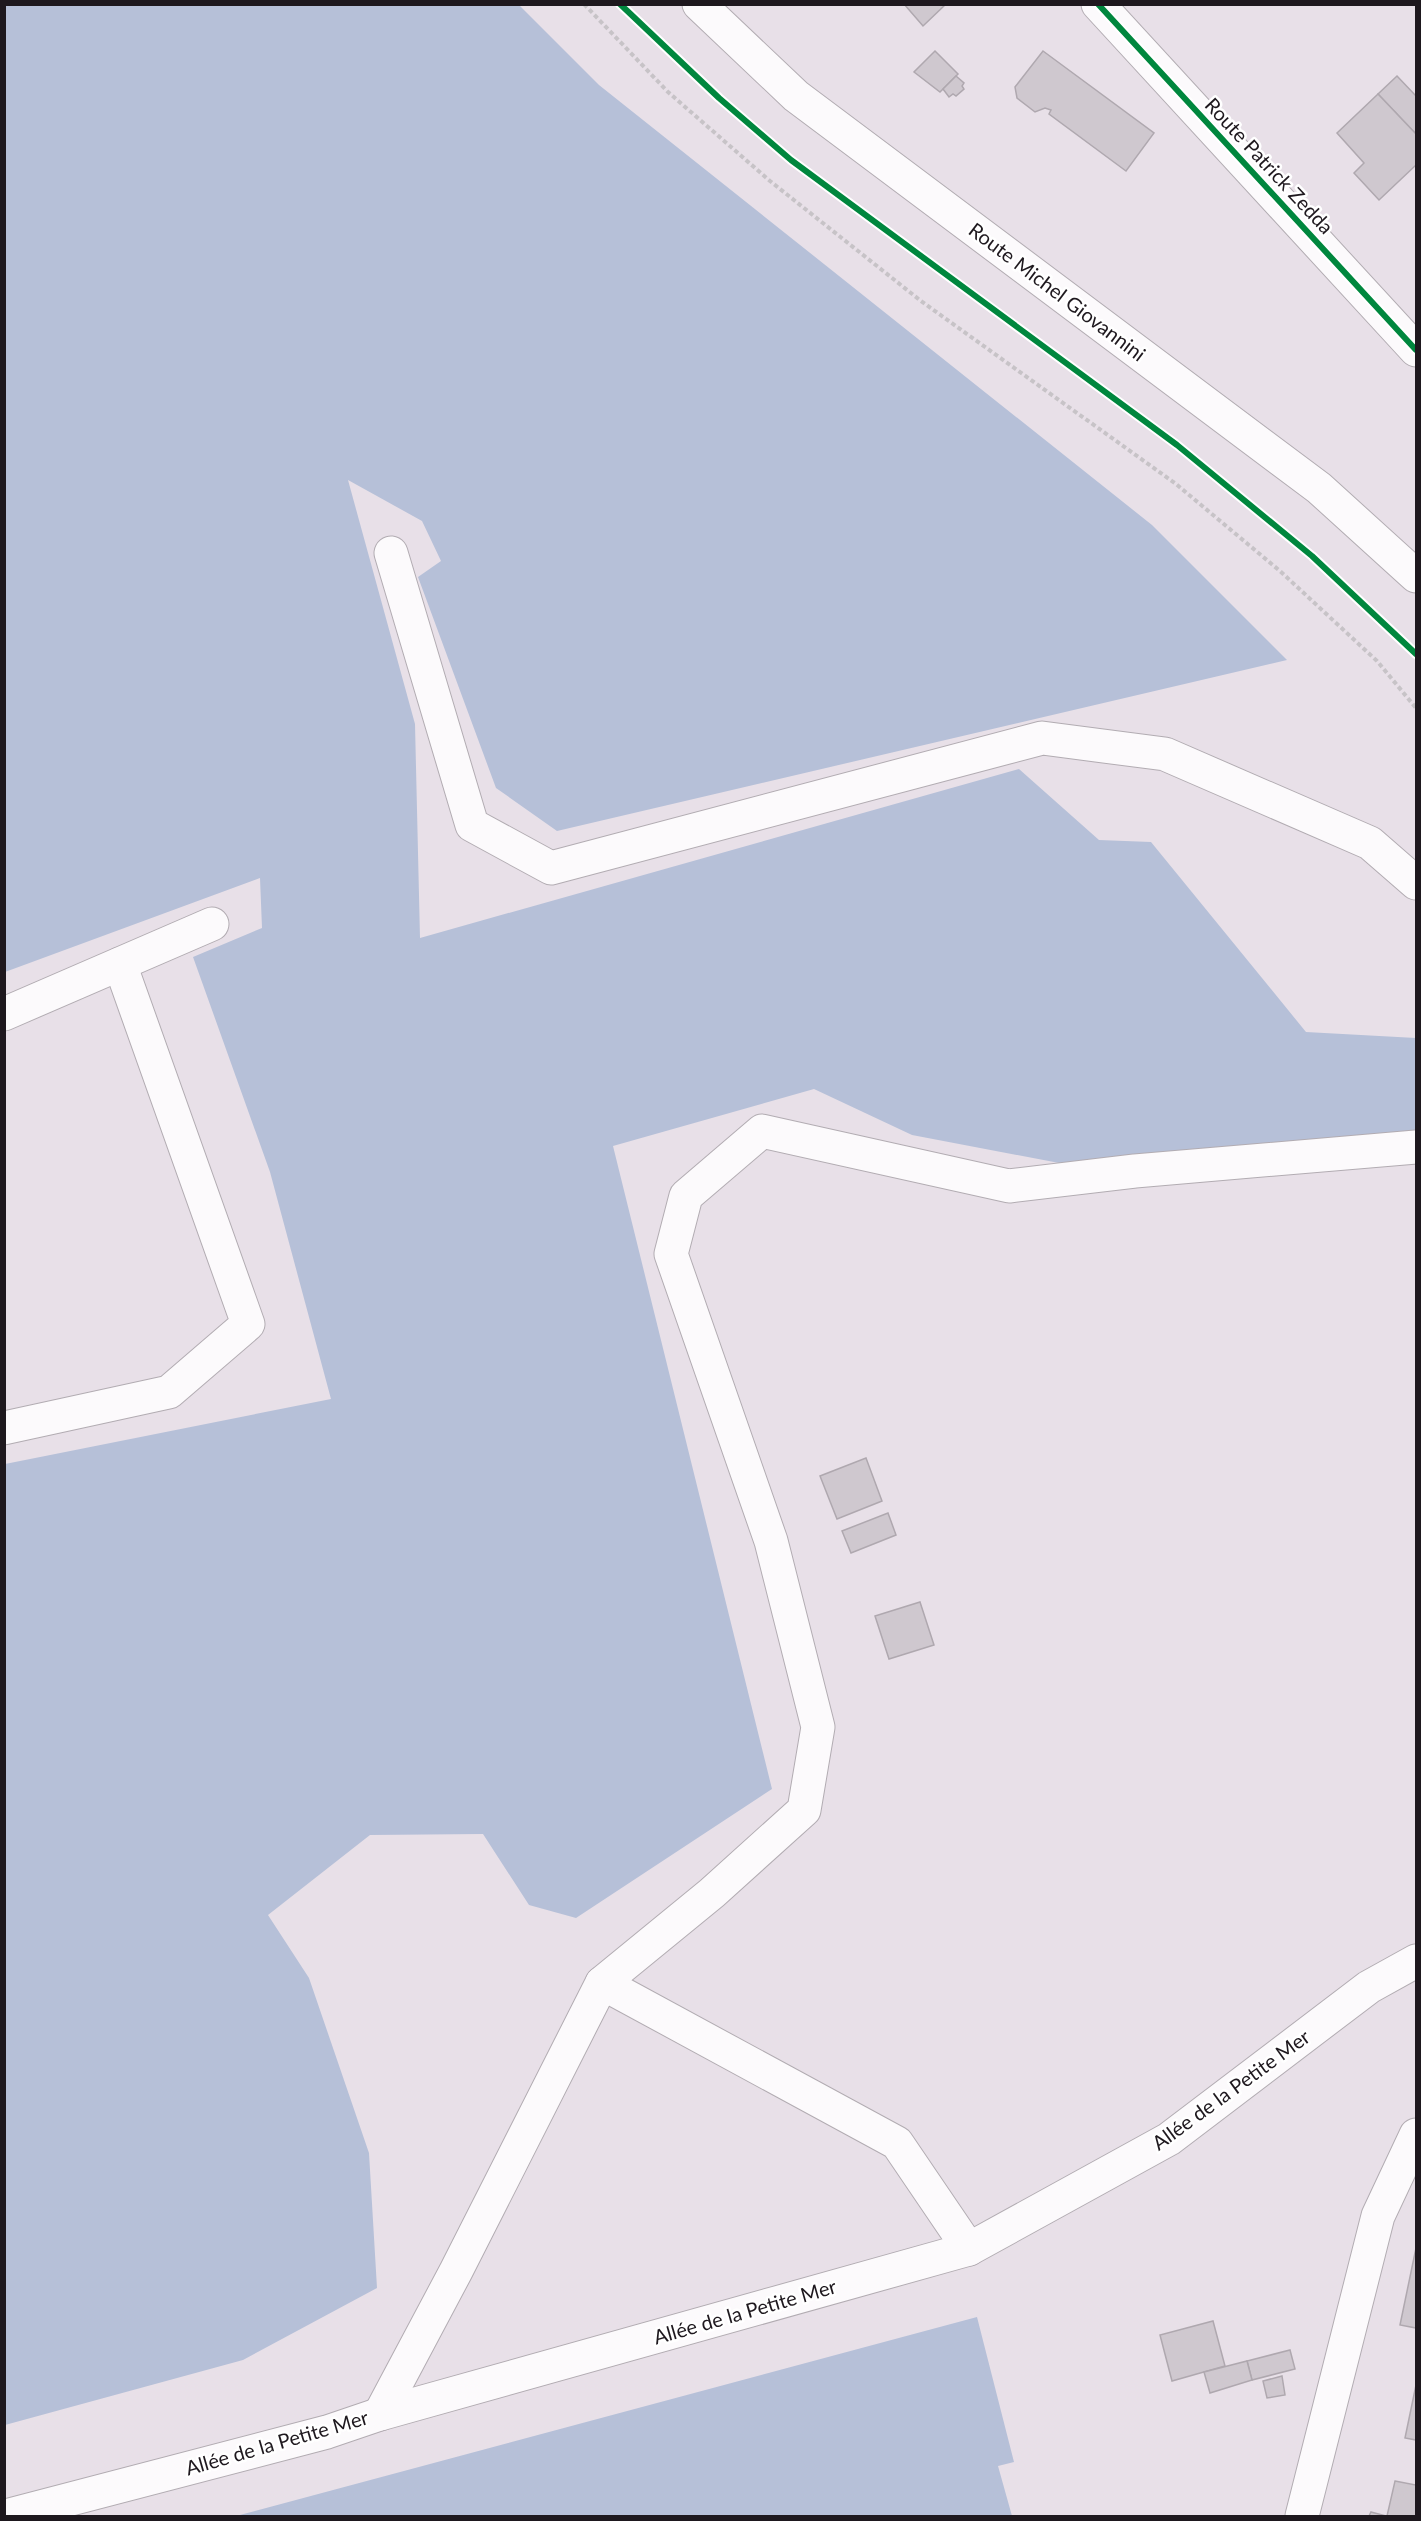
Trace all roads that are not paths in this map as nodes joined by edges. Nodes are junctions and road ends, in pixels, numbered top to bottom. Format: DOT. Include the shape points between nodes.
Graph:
graph roads {
  1 [pos="699,4"];
  2 [pos="1098,4"];
  3 [pos="1416,350"];
  4 [pos="391,553"];
  5 [pos="1416,576"];
  6 [pos="1416,883"];
  7 [pos="212,924"];
  8 [pos="120,964"];
  9 [pos="4,1014"];
  10 [pos="1416,1147"];
  11 [pos="4,1428"];
  12 [pos="1416,1961"];
  13 [pos="602,1983"];
  14 [pos="1416,2135"];
  15 [pos="1416,2191"];
  16 [pos="1378,2216"];
  17 [pos="969,2249"];
  18 [pos="380,2414"];
  19 [pos="6,2517"];
  20 [pos="1302,2517"];
  1 -- 5 [label="main road, Route Michel Giovannini" via="796,96 1319,489"];
  2 -- 3 [label="main road, Route Patrick Zedda"];
  4 -- 6 [label="main road" via="472,825 551,868 1042,738 1166,753 1370,843"];
  7 -- 8 [label="main road"];
  8 -- 9 [label="main road"];
  8 -- 11 [label="main road" via="248,1324 169,1392"];
  10 -- 13 [label="main road" via="1009,1186 762,1131 686,1196 671,1254 771,1541 818,1727 804,1810 712,1893"];
  12 -- 17 [label="main road, Allée de la Petite Mer" via="1369,1987 1169,2139"];
  13 -- 17 [label="main road" via="897,2143"];
  13 -- 18 [label="main road"];
  14 -- 16 [label="main road"];
  15 -- 16 [label="main road"];
  16 -- 20 [label="main road"];
  17 -- 18 [label="main road, Allée de la Petite Mer"];
  18 -- 19 [label="main road, Allée de la Petite Mer" via="327,2432"];
}
